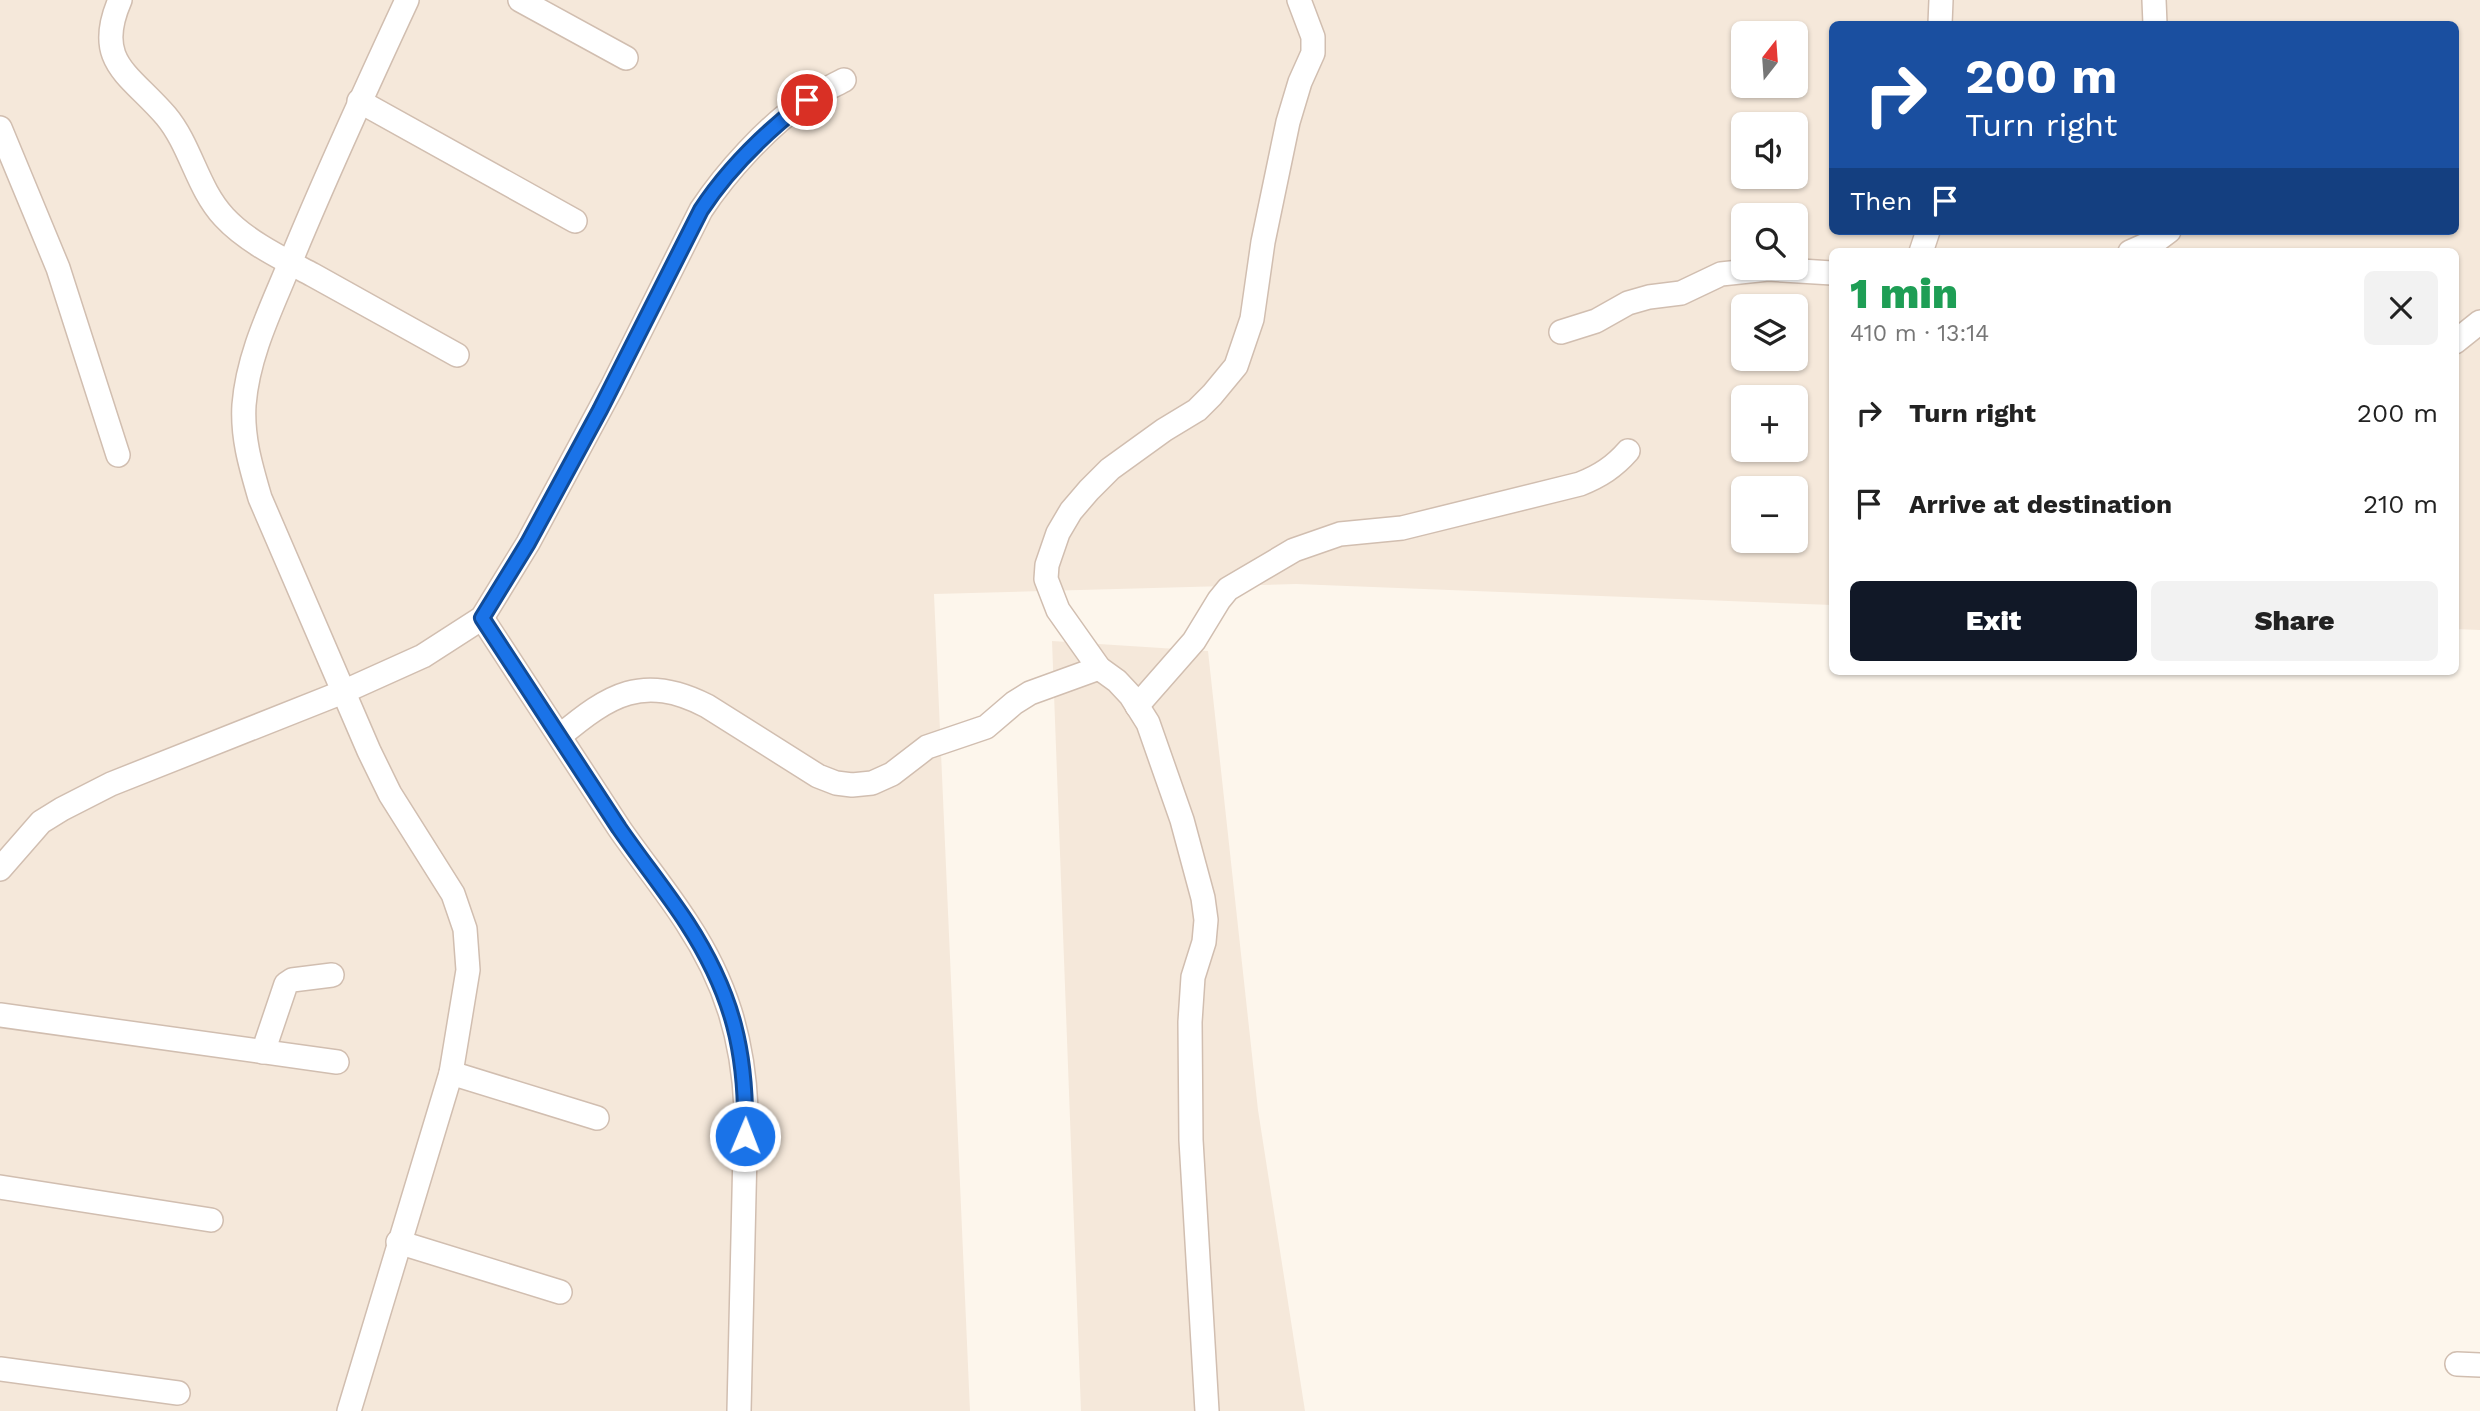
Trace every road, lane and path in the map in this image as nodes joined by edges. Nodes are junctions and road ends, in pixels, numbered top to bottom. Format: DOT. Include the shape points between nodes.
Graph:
graph roads {
  1 [pos="120,0"];
  2 [pos="407,0"];
  3 [pos="520,0"];
  4 [pos="1299,0"];
  5 [pos="1941,0"];
  6 [pos="2154,0"];
  7 [pos="1940,21"];
  8 [pos="2155,21"];
  9 [pos="626,58"];
  10 [pos="844,80"];
  11 [pos="359,101"];
  12 [pos="0,128"];
  13 [pos="575,221"];
  14 [pos="2164,235"];
  15 [pos="2139,248"];
  16 [pos="290,262"];
  17 [pos="1829,273"];
  18 [pos="2480,322"];
  19 [pos="1562,332"];
  20 [pos="2459,339"];
  21 [pos="457,355"];
  22 [pos="1628,451"];
  23 [pos="118,455"];
  24 [pos="482,618"];
  25 [pos="1099,668"];
  26 [pos="343,692"];
  27 [pos="1138,706"];
  28 [pos="560,736"];
  29 [pos="0,869"];
  30 [pos="332,975"];
  31 [pos="0,1015"];
  32 [pos="263,1052"];
  33 [pos="337,1062"];
  34 [pos="451,1073"];
  35 [pos="597,1118"];
  36 [pos="0,1187"];
  37 [pos="211,1220"];
  38 [pos="398,1242"];
  39 [pos="561,1292"];
  40 [pos="2457,1364"];
  41 [pos="2480,1365"];
  42 [pos="0,1369"];
  43 [pos="178,1393"];
  44 [pos="349,1411"];
  45 [pos="739,1411"];
  46 [pos="1207,1411"];
  1 -- 16 [label="street" via="110,34 114,58 184,142 222,215 234,228"];
  2 -- 11 [label="street"];
  3 -- 9 [label="street"];
  4 -- 25 [label="street" via="1313,37 1313,53 1288,122 1252,319 1236,366 1197,410 1110,469 1088,490 1052,547 1047,572 1050,593"];
  5 -- 7 [label="street"];
  6 -- 8 [label="street"];
  10 -- 24 [label="street" via="786,116 719,183 528,543"];
  11 -- 13 [label="street"];
  11 -- 16 [label="street"];
  12 -- 23 [label="street" via="58,268"];
  14 -- 15 [label="street"];
  16 -- 21 [label="street"];
  16 -- 26 [label="street" via="249,371 244,433 260,499"];
  17 -- 19 [label="street" via="1768,270 1721,274 1681,293 1628,303 1596,321"];
  18 -- 20 [label="street"];
  22 -- 27 [label="street" via="1614,466 1580,484 1402,528 1340,534 1294,550 1228,589 1195,641"];
  24 -- 26 [label="street" via="423,656"];
  24 -- 28 [label="street"];
  25 -- 27 [label="street"];
  25 -- 28 [label="street" via="1030,693 986,727 927,747 872,783 836,783 818,776 689,696 660,691 614,696"];
  26 -- 29 [label="street" via="111,784 62,809 41,822"];
  26 -- 34 [label="street" via="390,794 453,894 466,929 468,970"];
  27 -- 46 [label="street" via="1182,820 1206,920 1189,1022"];
  28 -- 45 [label="street" via="688,924 715,973 738,1037 746,1108"];
  30 -- 32 [label="street" via="286,984"];
  31 -- 32 [label="street"];
  32 -- 33 [label="street"];
  34 -- 35 [label="street"];
  34 -- 38 [label="street"];
  36 -- 37 [label="street"];
  38 -- 39 [label="street"];
  38 -- 44 [label="street"];
  40 -- 41 [label="street"];
  42 -- 43 [label="street"];
}
